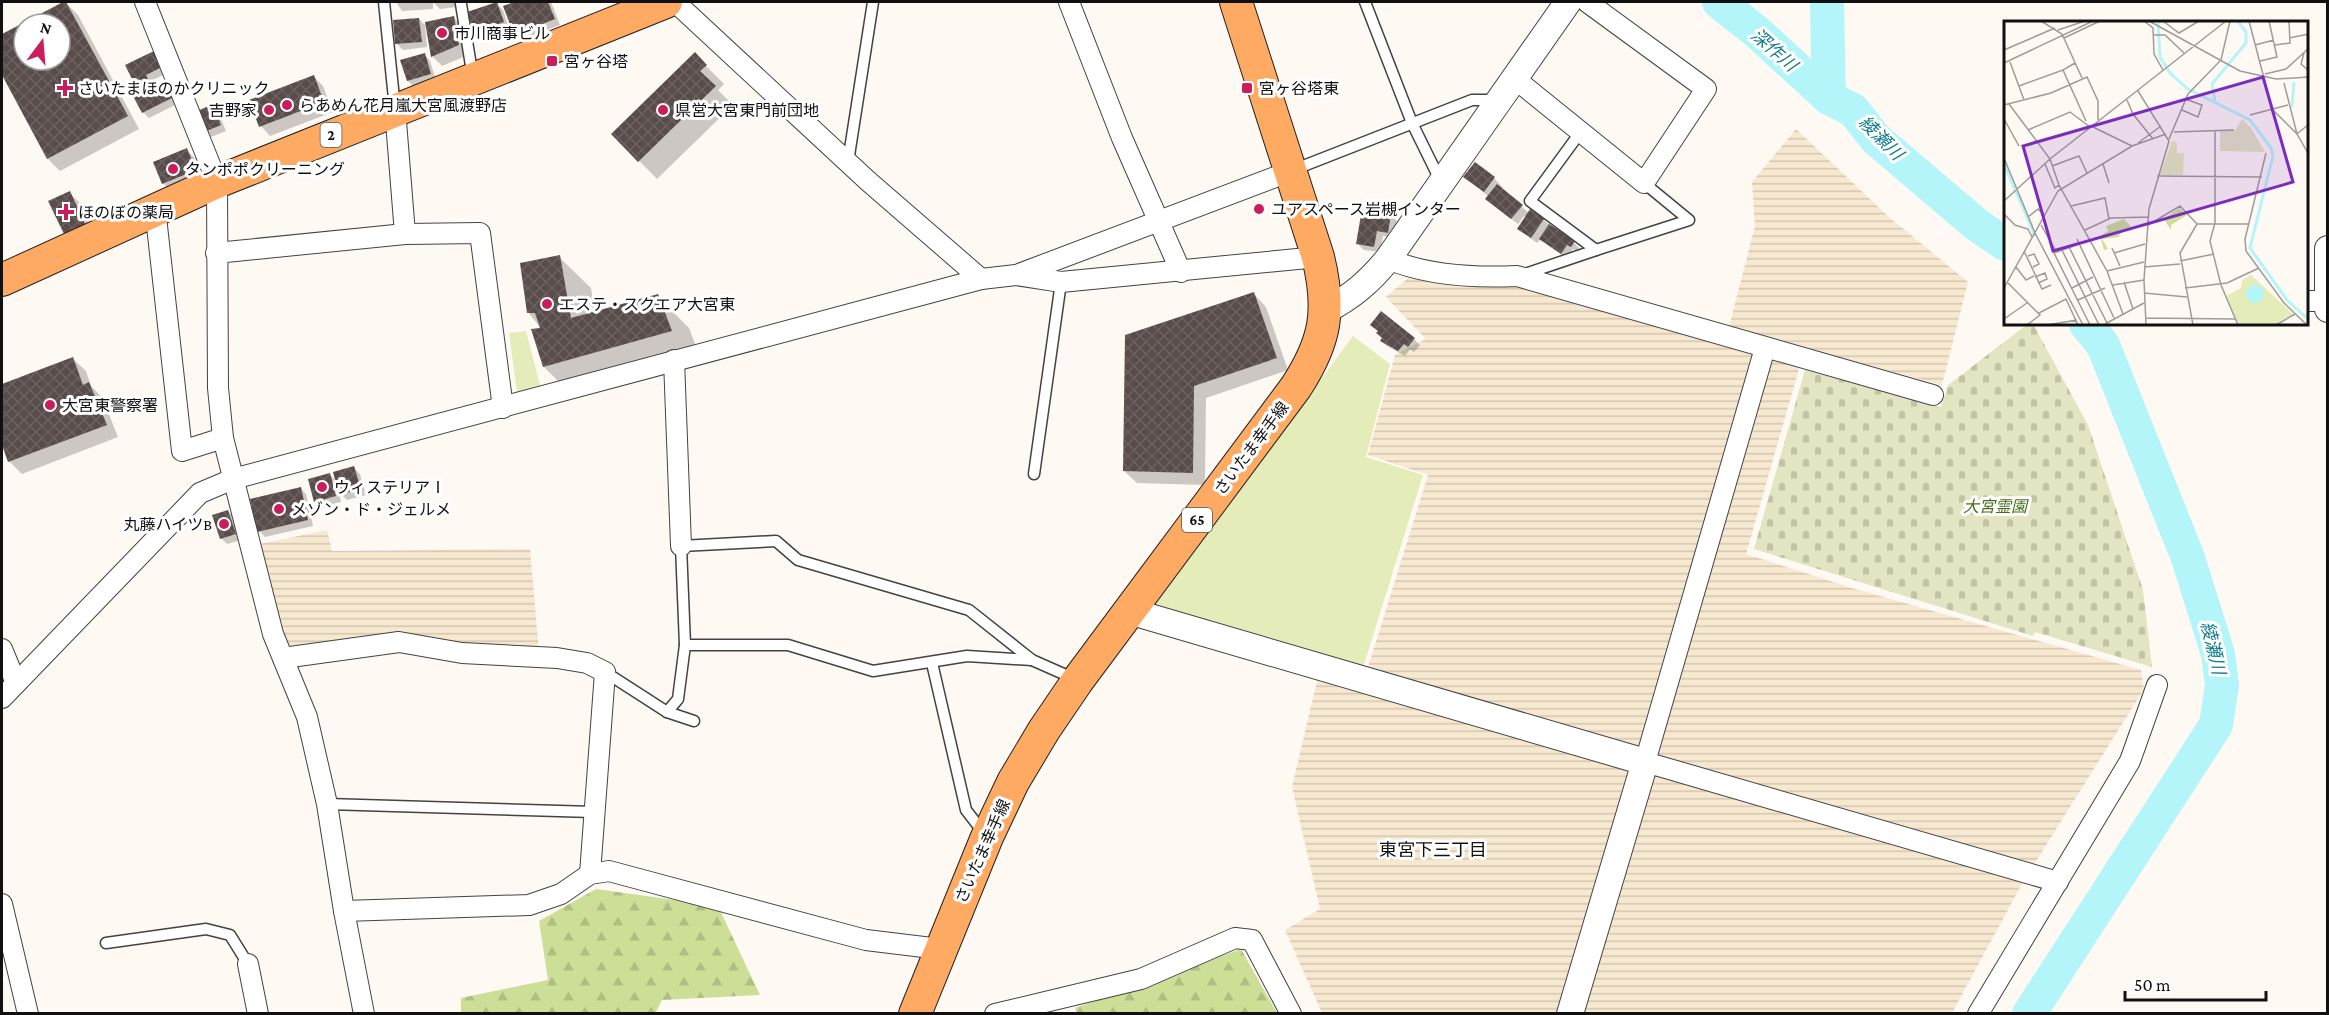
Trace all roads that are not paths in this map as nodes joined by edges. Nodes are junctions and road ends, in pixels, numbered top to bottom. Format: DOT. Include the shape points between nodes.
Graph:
graph roads {
  1 [pos="145,2"];
  2 [pos="384,2"];
  3 [pos="664,2"];
  4 [pos="873,2"];
  5 [pos="1069,2"];
  6 [pos="1236,2"];
  7 [pos="1365,2"];
  8 [pos="1568,2"];
  9 [pos="1587,2"];
  10 [pos="461,4"];
  11 [pos="473,78"];
  12 [pos="1514,78"];
  13 [pos="1498,100"];
  14 [pos="395,109"];
  15 [pos="1412,123"];
  16 [pos="1582,130"];
  17 [pos="849,162"];
  18 [pos="1291,171"];
  19 [pos="217,182"];
  20 [pos="1441,183"];
  21 [pos="1644,183"];
  22 [pos="155,208"];
  23 [pos="1160,222"];
  24 [pos="405,234"];
  25 [pos="2328,249"];
  26 [pos="1596,250"];
  27 [pos="216,253"];
  28 [pos="1318,256"];
  29 [pos="1388,259"];
  30 [pos="1181,272"];
  31 [pos="1016,275"];
  32 [pos="1517,276"];
  33 [pos="981,279"];
  34 [pos="2,280"];
  35 [pos="1061,282"];
  36 [pos="2322,303"];
  37 [pos="1326,310"];
  38 [pos="1765,348"];
  39 [pos="674,360"];
  40 [pos="1933,395"];
  41 [pos="502,408"];
  42 [pos="223,438"];
  43 [pos="1034,474"];
  44 [pos="233,479"];
  45 [pos="681,546"];
  46 [pos="1129,611"];
  47 [pos="685,645"];
  48 [pos="2,649"];
  49 [pos="283,658"];
  50 [pos="1032,660"];
  51 [pos="932,663"];
  52 [pos="606,672"];
  53 [pos="1078,680"];
  54 [pos="16,683"];
  55 [pos="2157,685"];
  56 [pos="2,698"];
  57 [pos="667,712"];
  58 [pos="694,721"];
  59 [pos="1645,762"];
  60 [pos="327,804"];
  61 [pos="593,812"];
  62 [pos="987,837"];
  63 [pos="590,874"];
  64 [pos="2058,882"];
  65 [pos="2,904"];
  66 [pos="344,911"];
  67 [pos="106,943"];
  68 [pos="940,948"];
  69 [pos="248,964"];
  70 [pos="28,1014"];
  71 [pos="258,1014"];
  72 [pos="364,1014"];
  73 [pos="915,1014"];
  74 [pos="995,1014"];
  75 [pos="1291,1014"];
  76 [pos="1570,1014"];
  77 [pos="1978,1014"];
  1 -- 19 [label="street"];
  2 -- 14 [label="lane"];
  3 -- 11 [label="main road, 2"];
  3 -- 17 [label="street"];
  4 -- 17 [label="lane"];
  5 -- 23 [label="street" via="1122,138"];
  6 -- 18 [label="main road, さいたま幸手線 / 65"];
  7 -- 15 [label="lane"];
  8 -- 12 [label="street"];
  9 -- 21 [label="street" via="1706,89"];
  10 -- 11 [label="lane"];
  11 -- 14 [label="main road, 2"];
  12 -- 13 [label="street"];
  12 -- 16 [label="street"];
  13 -- 15 [label="lane" via="1472,100"];
  13 -- 20 [label="street"];
  14 -- 19 [label="main road, 2"];
  14 -- 24 [label="street"];
  15 -- 18 [label="lane"];
  15 -- 20 [label="lane"];
  16 -- 21 [label="street"];
  16 -- 26 [label="lane" via="1530,201"];
  17 -- 33 [label="street"];
  18 -- 23 [label="street"];
  18 -- 28 [label="main road, さいたま幸手線 / 65"];
  19 -- 22 [label="main road, 2"];
  19 -- 27 [label="street"];
  20 -- 29 [label="street"];
  21 -- 26 [label="lane" via="1689,220"];
  22 -- 34 [label="main road, 2"];
  22 -- 42 [label="street" via="182,451"];
  23 -- 30 [label="street"];
  23 -- 31 [label="street"];
  24 -- 27 [label="street"];
  24 -- 41 [label="street" via="480,234"];
  25 -- 36 [label="street"];
  26 -- 32 [label="lane"];
  27 -- 42 [label="street" via="218,388"];
  28 -- 30 [label="street"];
  28 -- 37 [label="main road, さいたま幸手線 / 65"];
  29 -- 32 [label="street" via="1451,274"];
  29 -- 37 [label="street" via="1371,280"];
  30 -- 35 [label="street"];
  31 -- 33 [label="street"];
  31 -- 35 [label="street"];
  32 -- 38 [label="street"];
  33 -- 39 [label="street"];
  35 -- 43 [label="lane"];
  37 -- 46 [label="main road, さいたま幸手線 / 65" via="1317,350 1296,387"];
  38 -- 40 [label="street"];
  38 -- 59 [label="street"];
  39 -- 41 [label="street"];
  39 -- 45 [label="street"];
  41 -- 44 [label="street"];
  42 -- 44 [label="street"];
  44 -- 49 [label="street" via="273,634"];
  44 -- 54 [label="street" via="200,493"];
  45 -- 47 [label="lane"];
  45 -- 50 [label="lane" via="776,541 798,560 969,610"];
  46 -- 53 [label="main road, さいたま幸手線 / 65"];
  46 -- 59 [label="street"];
  47 -- 51 [label="lane" via="788,645 873,671"];
  47 -- 57 [label="lane" via="678,699"];
  48 -- 54 [label="street"];
  49 -- 52 [label="street" via="399,642 462,653 557,658 587,663"];
  49 -- 60 [label="street" via="307,717"];
  50 -- 51 [label="lane" via="967,656"];
  50 -- 53 [label="lane"];
  51 -- 62 [label="lane" via="966,810"];
  52 -- 57 [label="lane"];
  52 -- 61 [label="street"];
  53 -- 62 [label="main road, さいたま幸手線 / 65" via="1013,782"];
  54 -- 56 [label="street"];
  55 -- 64 [label="street" via="2130,761"];
  57 -- 58 [label="lane"];
  59 -- 64 [label="street"];
  59 -- 76 [label="street"];
  60 -- 61 [label="lane"];
  60 -- 66 [label="street"];
  61 -- 63 [label="street"];
  62 -- 68 [label="main road, さいたま幸手線 / 65"];
  63 -- 66 [label="street" via="561,894 529,905"];
  63 -- 68 [label="street" via="609,871 866,940"];
  64 -- 77 [label="street"];
  65 -- 70 [label="street"];
  66 -- 72 [label="street"];
  67 -- 69 [label="lane" via="206,929 230,935"];
  68 -- 73 [label="main road, さいたま幸手線 / 65"];
  69 -- 71 [label="street"];
  74 -- 75 [label="street" via="1141,980 1235,938 1252,940"];
}
